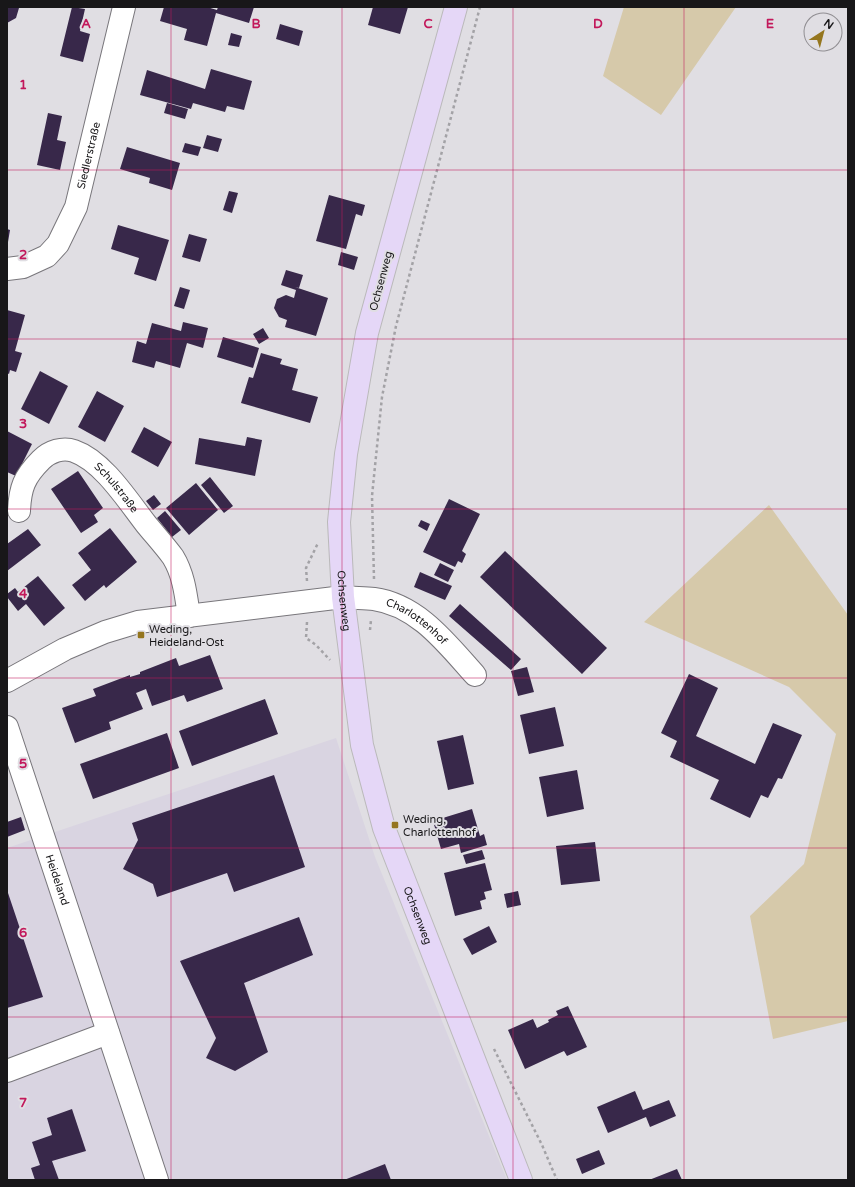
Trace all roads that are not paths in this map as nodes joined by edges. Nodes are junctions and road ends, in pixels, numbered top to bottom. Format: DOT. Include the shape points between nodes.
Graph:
graph roads {
  1 [pos="124,7"];
  2 [pos="456,7"];
  3 [pos="7,269"];
  4 [pos="18,511"];
  5 [pos="343,597"];
  6 [pos="189,616"];
  7 [pos="475,675"];
  8 [pos="7,681"];
  9 [pos="7,727"];
  10 [pos="108,1033"];
  11 [pos="7,1071"];
  12 [pos="157,1180"];
  13 [pos="521,1180"];
  1 -- 3 [label="street, Siedlerstraße" via="76,207 58,244 47,256 23,267"];
  2 -- 5 [label="main road, Ochsenweg" via="366,333 346,454 339,522"];
  4 -- 6 [label="street, Schulstraße" via="20,490 32,468 45,456 59,449 74,451 91,460 105,473 173,558 182,578"];
  5 -- 6 [label="street"];
  5 -- 7 [label="street, Charlottenhof" via="374,599 394,605 415,616 439,635"];
  5 -- 13 [label="main road, Ochsenweg" via="362,744 384,828"];
  6 -- 8 [label="street" via="138,622 105,632 65,649"];
  9 -- 10 [label="street, Heideland"];
  10 -- 11 [label="street"];
  10 -- 12 [label="street, Heideland"];
}
